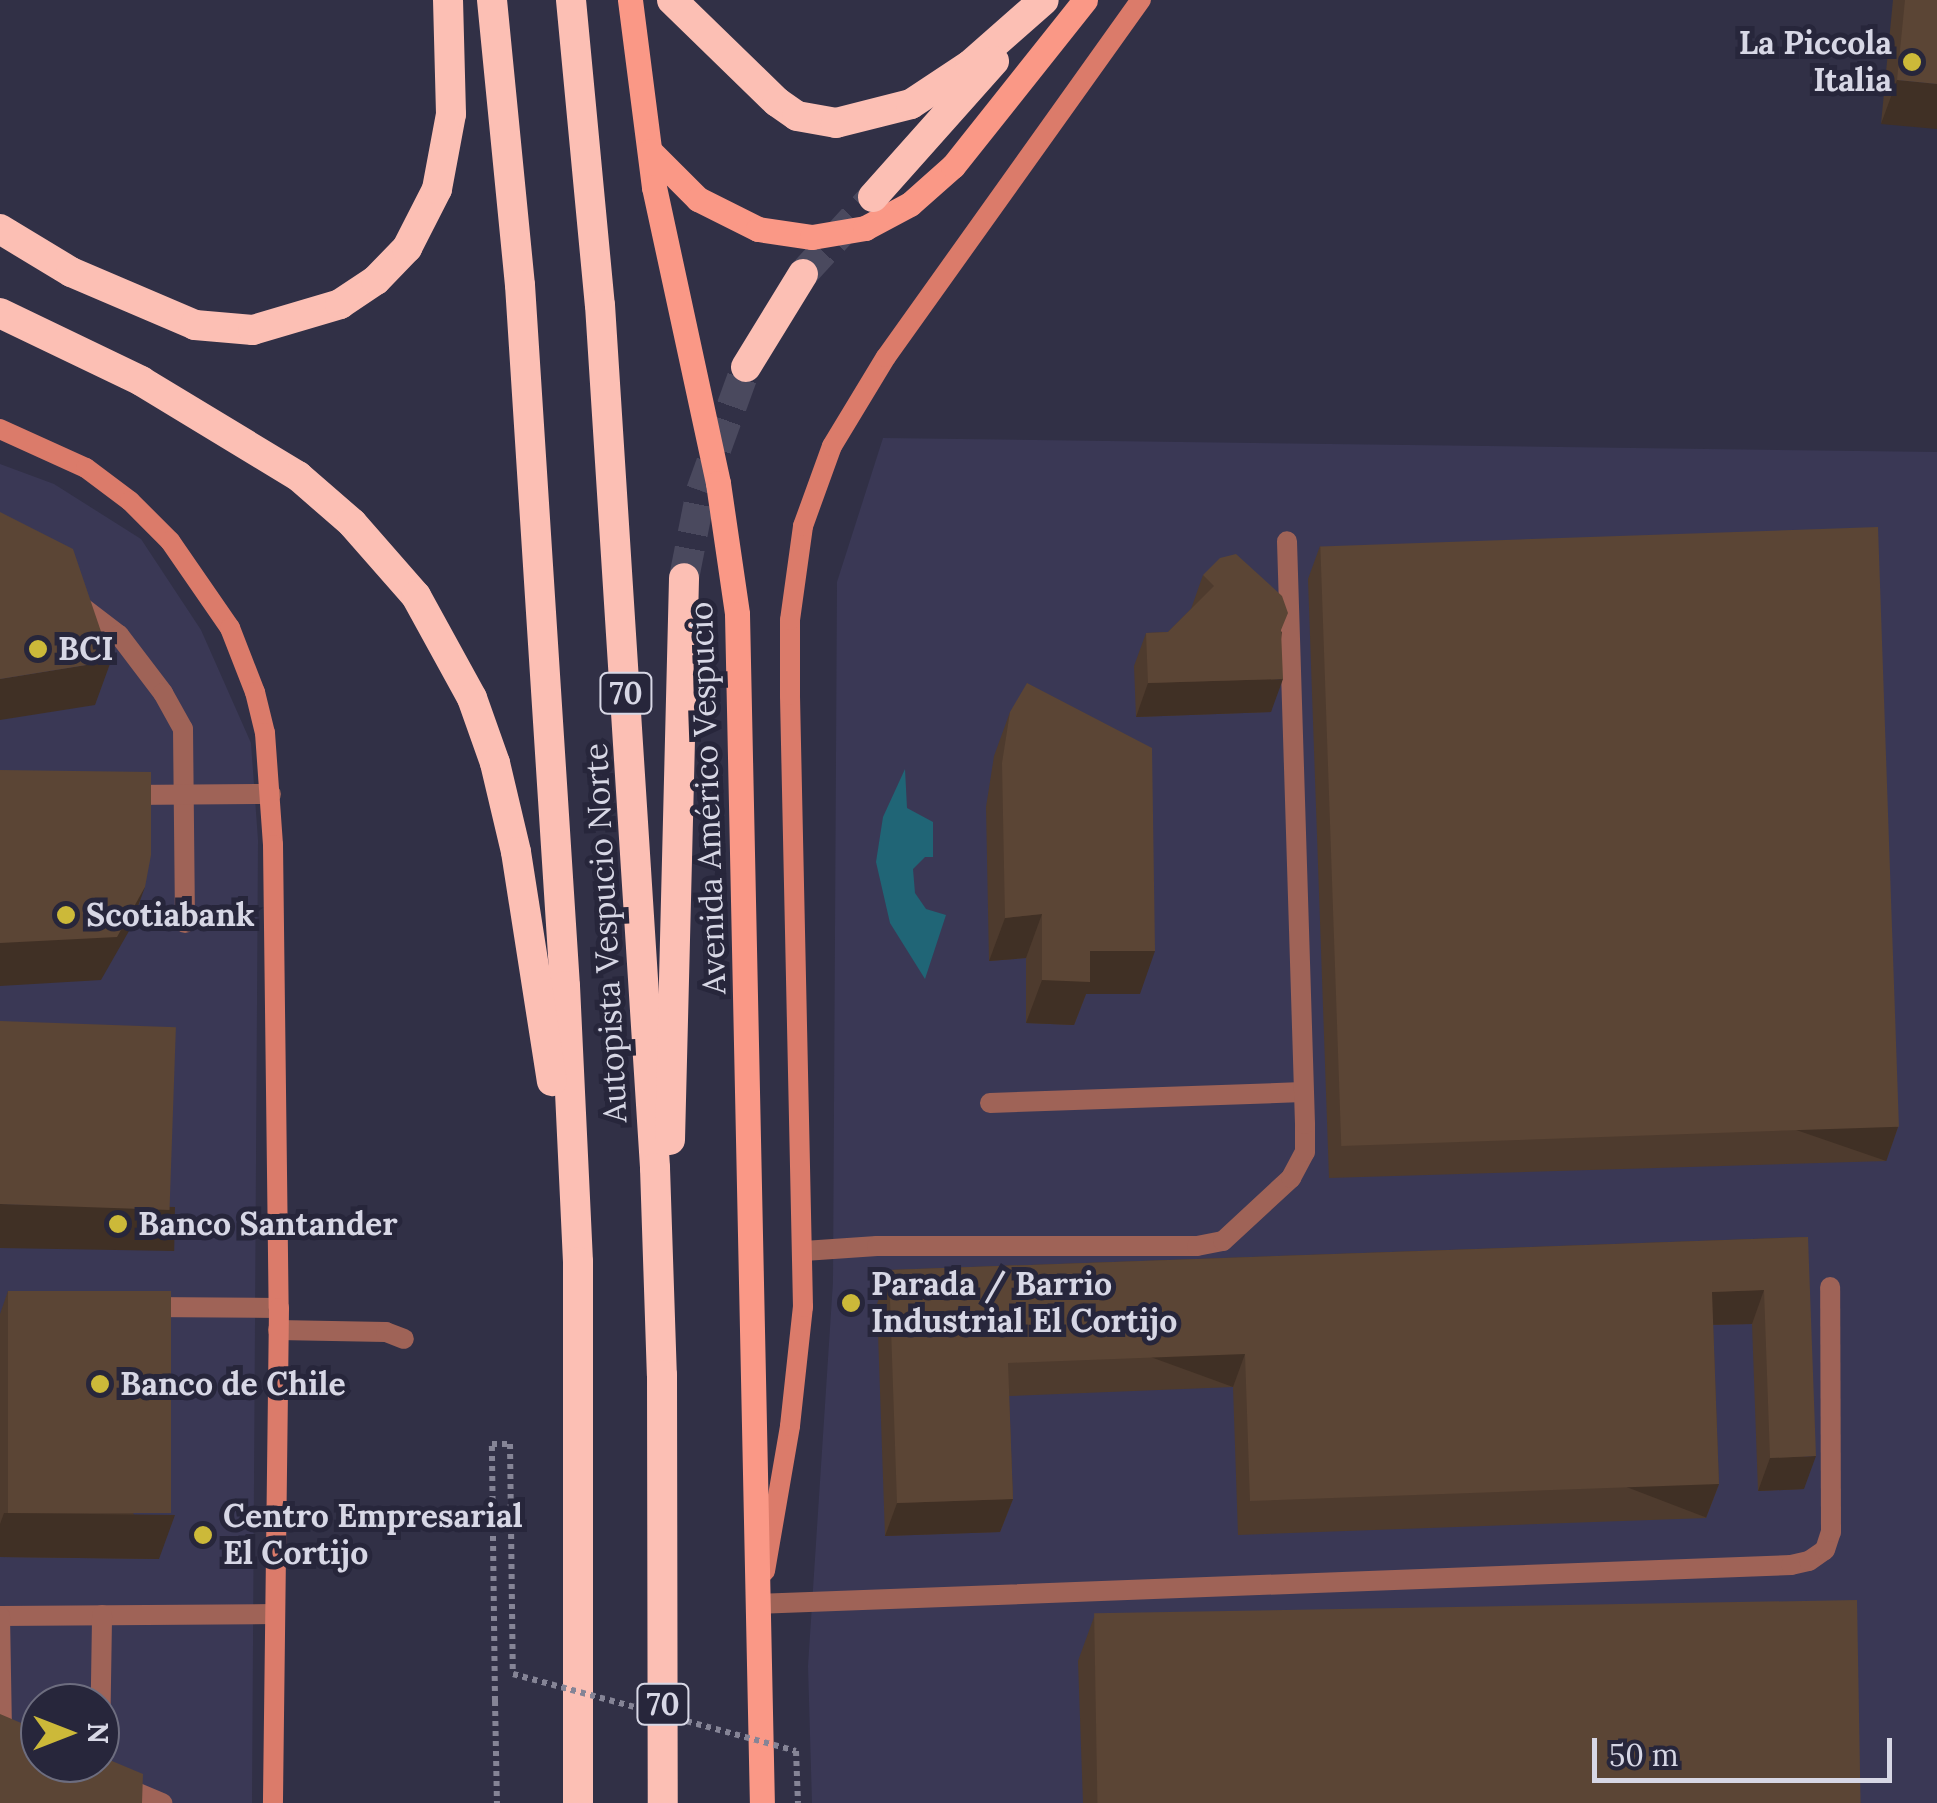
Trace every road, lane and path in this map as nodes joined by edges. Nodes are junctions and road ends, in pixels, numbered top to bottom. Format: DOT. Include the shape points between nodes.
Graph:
graph roads {
  1 [pos="448,0"];
  2 [pos="492,0"];
  3 [pos="571,0"];
  4 [pos="630,0"];
  5 [pos="672,0"];
  6 [pos="1044,0"];
  7 [pos="1085,0"];
  8 [pos="1141,0"];
  9 [pos="648,148"];
  10 [pos="874,197"];
  11 [pos="0,229"];
  12 [pos="803,274"];
  13 [pos="0,313"];
  14 [pos="746,367"];
  15 [pos="0,429"];
  16 [pos="1286,542"];
  17 [pos="684,578"];
  18 [pos="60,589"];
  19 [pos="186,794"];
  20 [pos="270,794"];
  21 [pos="111,795"];
  22 [pos="186,923"];
  23 [pos="1302,1092"];
  24 [pos="990,1103"];
  25 [pos="804,1251"];
  26 [pos="578,1262"];
  27 [pos="659,1282"];
  28 [pos="1830,1287"];
  29 [pos="120,1307"];
  30 [pos="278,1308"];
  31 [pos="278,1330"];
  32 [pos="404,1339"];
  33 [pos="758,1604"];
  34 [pos="275,1614"];
  35 [pos="102,1615"];
  36 [pos="0,1616"];
  37 [pos="101,1683"];
  38 [pos="579,1708"];
  39 [pos="20,1744"];
  40 [pos="114,1783"];
  41 [pos="162,1803"];
  42 [pos="273,1803"];
  43 [pos="497,1803"];
  44 [pos="568,1803"];
  45 [pos="578,1803"];
  46 [pos="663,1803"];
  47 [pos="762,1803"];
  48 [pos="798,1803"];
  1 -- 11 [label="highway" via="451,114 437,188 407,248 376,280 321,312 253,330 195,325 71,272"];
  2 -- 26 [label="highway, Autopista Vespucio Norte / 70" via="546,645"];
  3 -- 27 [label="highway, Autopista Vespucio Norte / 70" via="633,794"];
  4 -- 9 [label="main road, Avenida Américo Vespucio"];
  5 -- 6 [label="highway" via="777,102 797,116 836,123 911,104 970,65"];
  6 -- 10 [label="highway"];
  7 -- 9 [label="main road" via="953,166 910,204 865,228 812,237 758,229 698,198"];
  8 -- 25 [label="main road, Avenida Américo Vespucio" via="886,356 820,473 803,526 790,620"];
  9 -- 33 [label="main road, Avenida Américo Vespucio" via="722,500 737,614"];
  12 -- 14 [label="highway"];
  13 -- 26 [label="highway" via="156,389 298,476 352,523 416,596 472,698 505,801 535,958"];
  15 -- 20 [label="main road" via="68,457 116,489 196,574 230,628 255,692"];
  16 -- 23 [label="lane"];
  17 -- 27 [label="highway" via="674,1055"];
  18 -- 19 [label="lane" via="119,635 163,693 183,729"];
  19 -- 20 [label="lane"];
  19 -- 21 [label="lane"];
  19 -- 22 [label="lane"];
  20 -- 30 [label="main road"];
  23 -- 24 [label="lane"];
  23 -- 25 [label="lane" via="1304,1152 1290,1178 1223,1241"];
  25 -- 33 [label="main road, Avenida Américo Vespucio" via="800,1362"];
  26 -- 38 [label="highway, Autopista Vespucio Norte / 70"];
  27 -- 46 [label="highway, Autopista Vespucio Norte / 70"];
  28 -- 33 [label="lane" via="1832,1532 1826,1550 1810,1561"];
  29 -- 30 [label="lane"];
  30 -- 31 [label="main road"];
  31 -- 32 [label="lane" via="386,1332"];
  31 -- 34 [label="main road"];
  33 -- 47 [label="main road, Avenida Américo Vespucio"];
  34 -- 35 [label="lane"];
  34 -- 42 [label="main road"];
  35 -- 36 [label="lane"];
  35 -- 37 [label="lane"];
  36 -- 39 [label="lane" via="2,1728"];
  38 -- 44 [label="highway"];
  38 -- 45 [label="highway, Autopista Vespucio Norte / 70"];
  40 -- 41 [label="lane"];
  43 -- 48 [label="path, bridge" via="492,1444 510,1444 513,1674 796,1751"];
}
